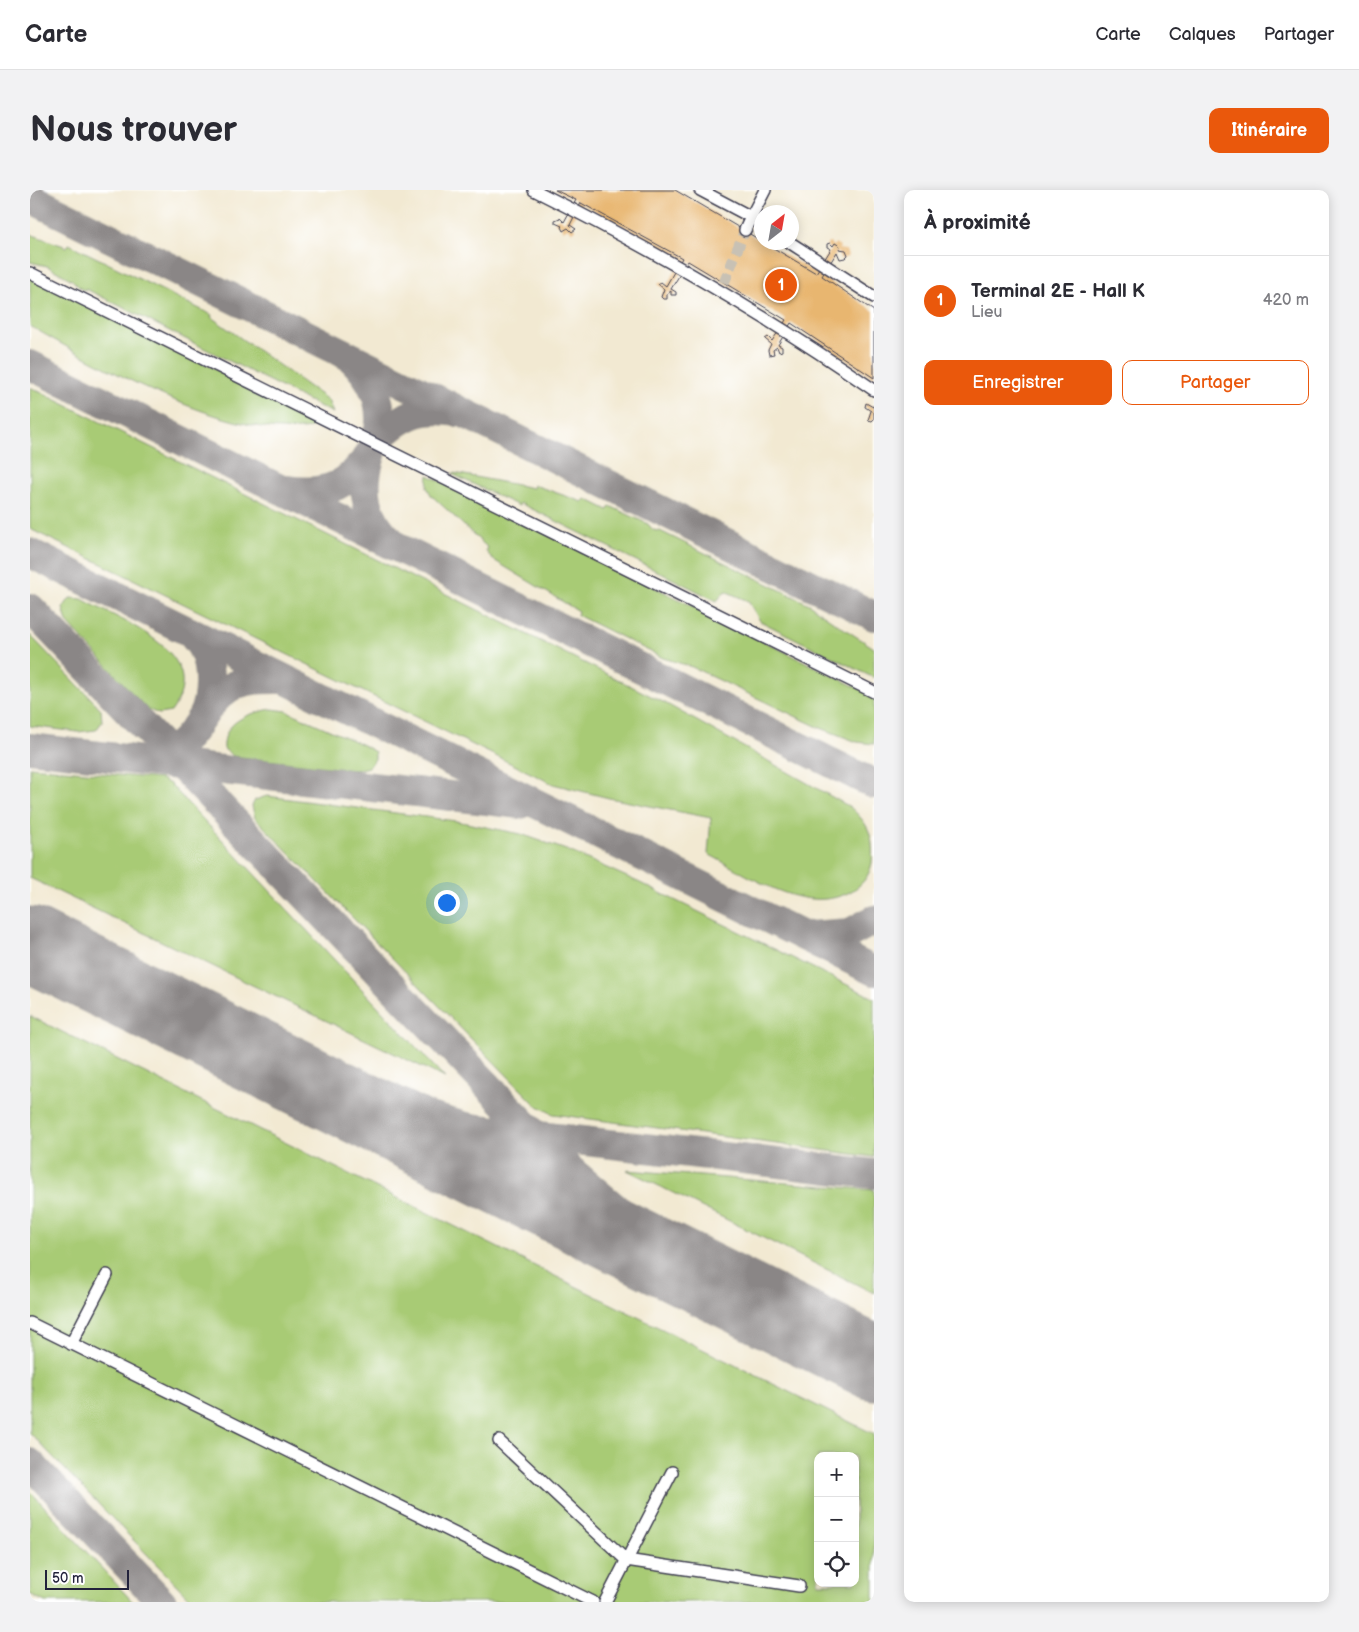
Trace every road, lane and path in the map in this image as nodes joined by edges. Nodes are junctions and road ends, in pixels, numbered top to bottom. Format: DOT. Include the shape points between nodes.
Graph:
graph roads {
  1 [pos="534,190"];
  2 [pos="700,190"];
  3 [pos="765,190"];
  4 [pos="751,217"];
  5 [pos="754,219"];
  6 [pos="745,230"];
  7 [pos="799,248"];
  8 [pos="30,274"];
  9 [pos="874,297"];
  10 [pos="874,390"];
  11 [pos="874,692"];
  12 [pos="107,1275"];
  13 [pos="30,1323"];
  14 [pos="71,1344"];
  15 [pos="499,1442"];
  16 [pos="672,1472"];
  17 [pos="626,1560"];
  18 [pos="799,1586"];
  19 [pos="594,1602"];
  20 [pos="605,1602"];
  1 -- 10 [label="lane" via="722,287"];
  2 -- 4 [label="lane"];
  3 -- 4 [label="lane"];
  4 -- 5 [label="lane"];
  4 -- 6 [label="lane"];
  7 -- 9 [label="lane"];
  8 -- 11 [label="lane"];
  12 -- 14 [label="lane"];
  13 -- 14 [label="lane"];
  14 -- 19 [label="lane"];
  15 -- 17 [label="lane"];
  16 -- 17 [label="lane"];
  17 -- 18 [label="lane"];
  17 -- 20 [label="lane"];
}
